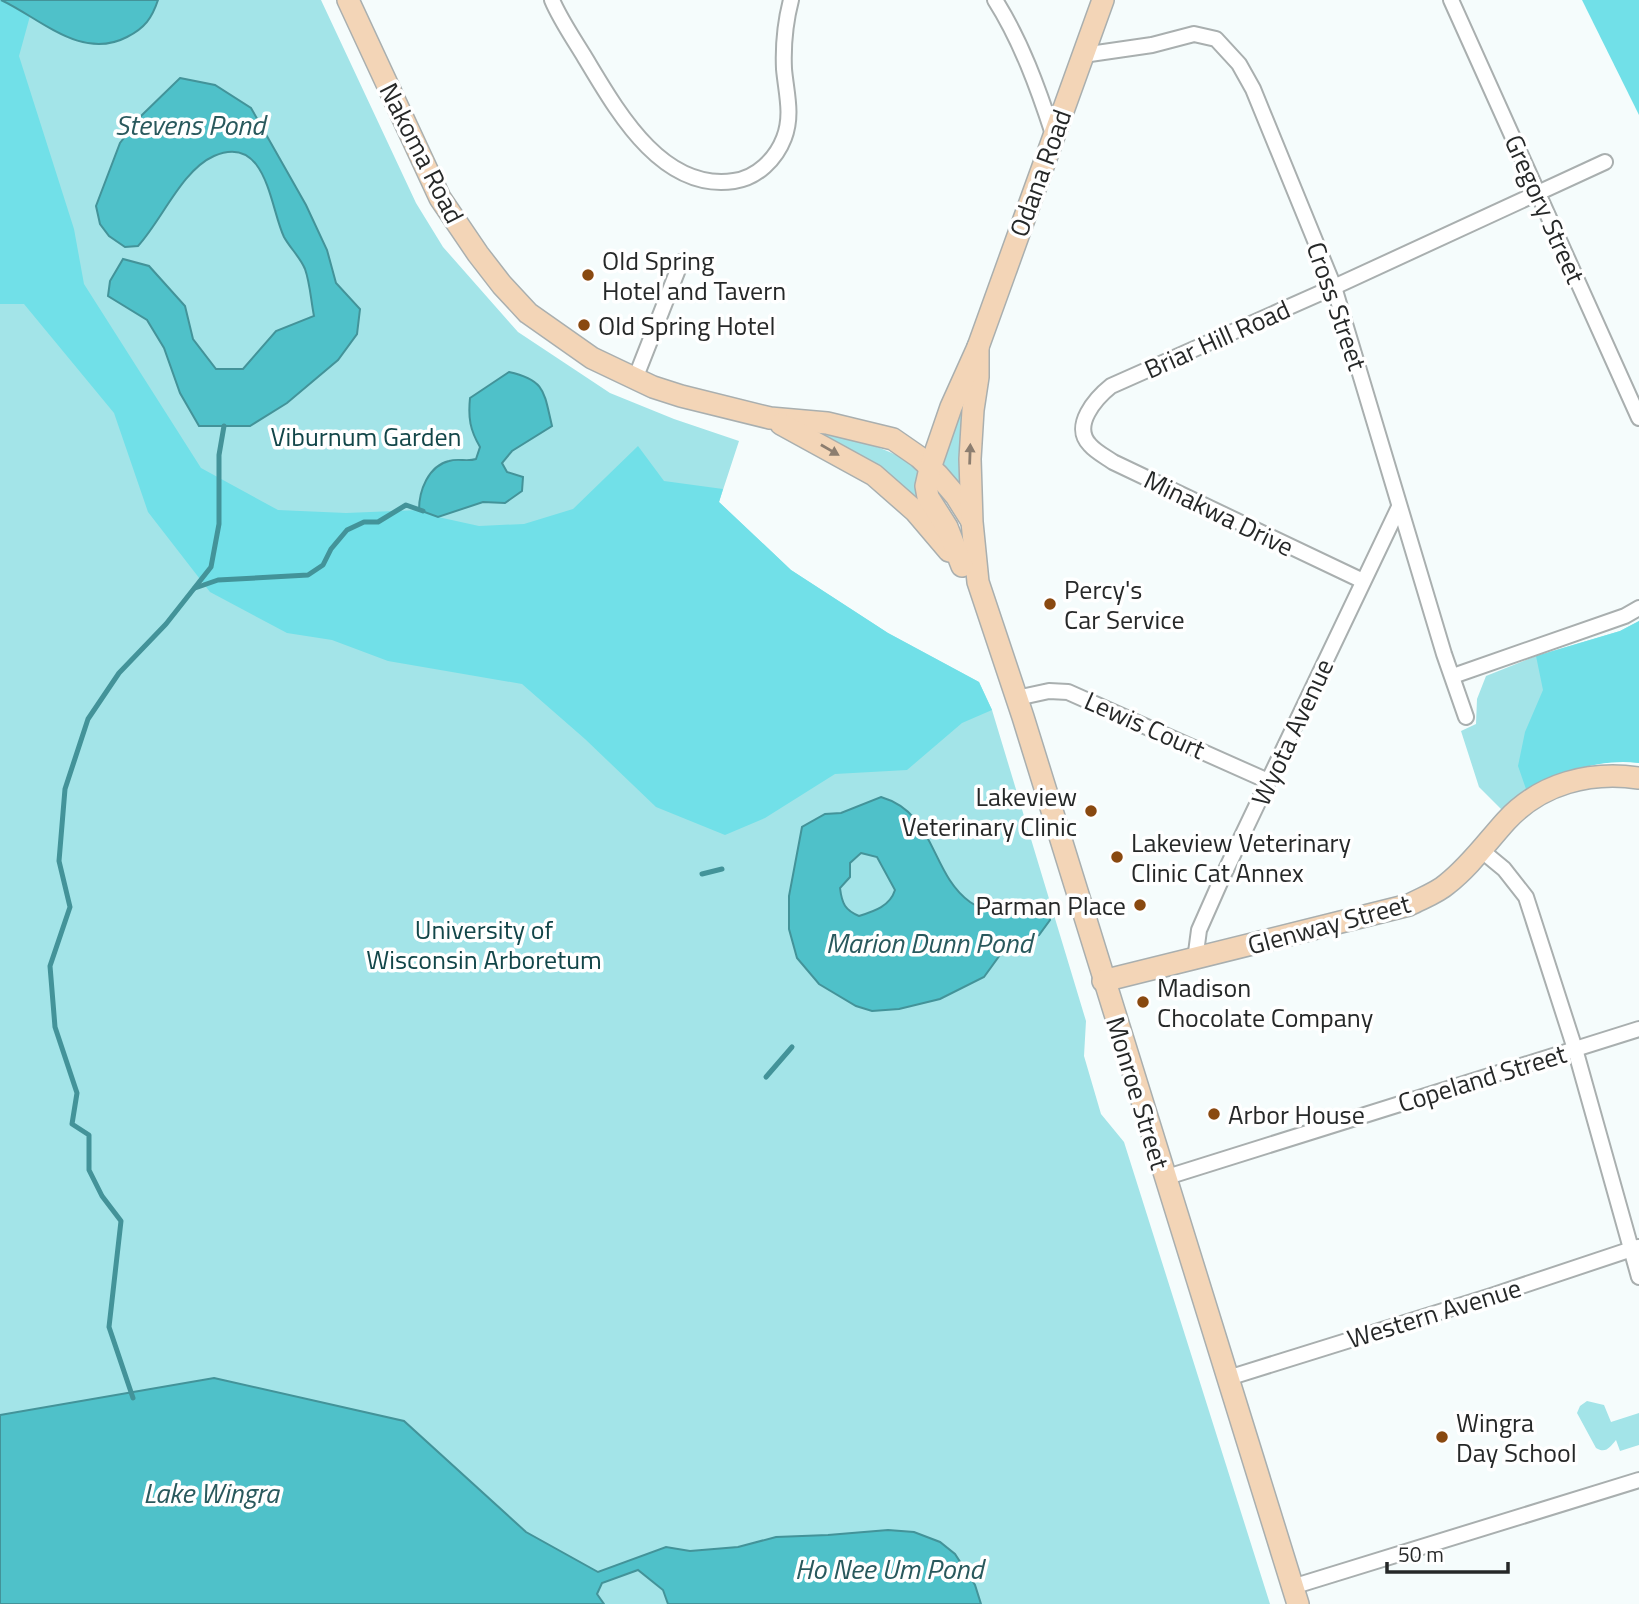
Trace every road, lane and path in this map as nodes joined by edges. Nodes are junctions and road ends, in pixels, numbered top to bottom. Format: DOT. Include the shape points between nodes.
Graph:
graph roads {
  1 [pos="348,0"];
  2 [pos="552,0"];
  3 [pos="791,0"];
  4 [pos="995,0"];
  5 [pos="1103,0"];
  6 [pos="1451,0"];
  7 [pos="1083,55"];
  8 [pos="1053,134"];
  9 [pos="1605,162"];
  10 [pos="1537,193"];
  11 [pos="681,262"];
  12 [pos="1334,287"];
  13 [pos="978,347"];
  14 [pos="635,379"];
  15 [pos="951,407"];
  16 [pos="770,418"];
  17 [pos="1639,418"];
  18 [pos="1084,433"];
  19 [pos="894,439"];
  20 [pos="930,468"];
  21 [pos="1399,507"];
  22 [pos="972,522"];
  23 [pos="962,566"];
  24 [pos="1363,581"];
  25 [pos="978,582"];
  26 [pos="1639,608"];
  27 [pos="1453,676"];
  28 [pos="1017,698"];
  29 [pos="1466,717"];
  30 [pos="1639,778"];
  31 [pos="1268,781"];
  32 [pos="1481,850"];
  33 [pos="1195,960"];
  34 [pos="1103,981"];
  35 [pos="1639,1029"];
  36 [pos="1575,1049"];
  37 [pos="1164,1178"];
  38 [pos="1635,1248"];
  39 [pos="1639,1277"];
  40 [pos="1228,1378"];
  41 [pos="1639,1480"];
  42 [pos="1295,1596"];
  1 -- 14 [label="main road, Nakoma Road" via="440,198 478,254 528,313 592,358"];
  2 -- 3 [label="street" via="616,109 644,142 671,168 696,180 722,183 743,180 768,163 785,137 789,121 783,49"];
  4 -- 8 [label="street" via="1037,87"];
  5 -- 7 [label="main road, Odana Road"];
  6 -- 10 [label="street, Gregory Street"];
  7 -- 8 [label="main road, Odana Road"];
  7 -- 12 [label="street, Cross Street" via="1194,34 1222,44 1253,89"];
  8 -- 13 [label="main road, Odana Road"];
  9 -- 10 [label="street, Briar Hill Road"];
  10 -- 12 [label="street, Briar Hill Road"];
  10 -- 17 [label="street, Gregory Street"];
  11 -- 14 [label="street"];
  12 -- 18 [label="street, Briar Hill Road" via="1111,386 1091,408"];
  12 -- 21 [label="street, Cross Street"];
  13 -- 15 [label="main road, Odana Road"];
  22 -- 13 [label="main road, Odana Road, one-way" via="970,458"];
  14 -- 16 [label="main road, Nakoma Road" via="681,396"];
  15 -- 19 [label="main road" via="930,435"];
  15 -- 20 [label="main road, Odana Road"];
  16 -- 19 [label="main road, Nakoma Road" via="827,423"];
  16 -- 23 [label="main road, Monroe Street, one-way" via="874,475 915,511"];
  18 -- 24 [label="street, Minakwa Drive" via="1090,445 1113,462"];
  19 -- 20 [label="main road, Nakoma Road"];
  20 -- 22 [label="main road, Monroe Street"];
  20 -- 23 [label="main road, Monroe Street" via="928,498 947,527"];
  21 -- 24 [label="street, Wyota Avenue"];
  21 -- 27 [label="street, Cross Street"];
  22 -- 25 [label="main road, Monroe Street"];
  23 -- 25 [label="main road, Monroe Street"];
  24 -- 31 [label="street, Wyota Avenue"];
  25 -- 28 [label="main road, Monroe Street"];
  26 -- 27 [label="street"];
  27 -- 29 [label="street, Cross Street"];
  28 -- 31 [label="street, Lewis Court" via="1068,692"];
  28 -- 34 [label="main road, Monroe Street"];
  30 -- 32 [label="main road, Glenway Street" via="1600,776 1556,786 1517,811"];
  31 -- 33 [label="street, Wyota Avenue" via="1199,930"];
  32 -- 33 [label="main road, Glenway Street" via="1446,886 1409,905"];
  32 -- 36 [label="street" via="1526,897"];
  33 -- 34 [label="main road, Glenway Street"];
  34 -- 37 [label="main road, Monroe Street"];
  35 -- 36 [label="street, Copeland Street"];
  36 -- 37 [label="street, Copeland Street"];
  36 -- 38 [label="street"];
  37 -- 40 [label="main road, Monroe Street"];
  38 -- 39 [label="street"];
  38 -- 40 [label="street, Western Avenue"];
  40 -- 42 [label="main road, Monroe Street"];
  41 -- 42 [label="street"];
}
